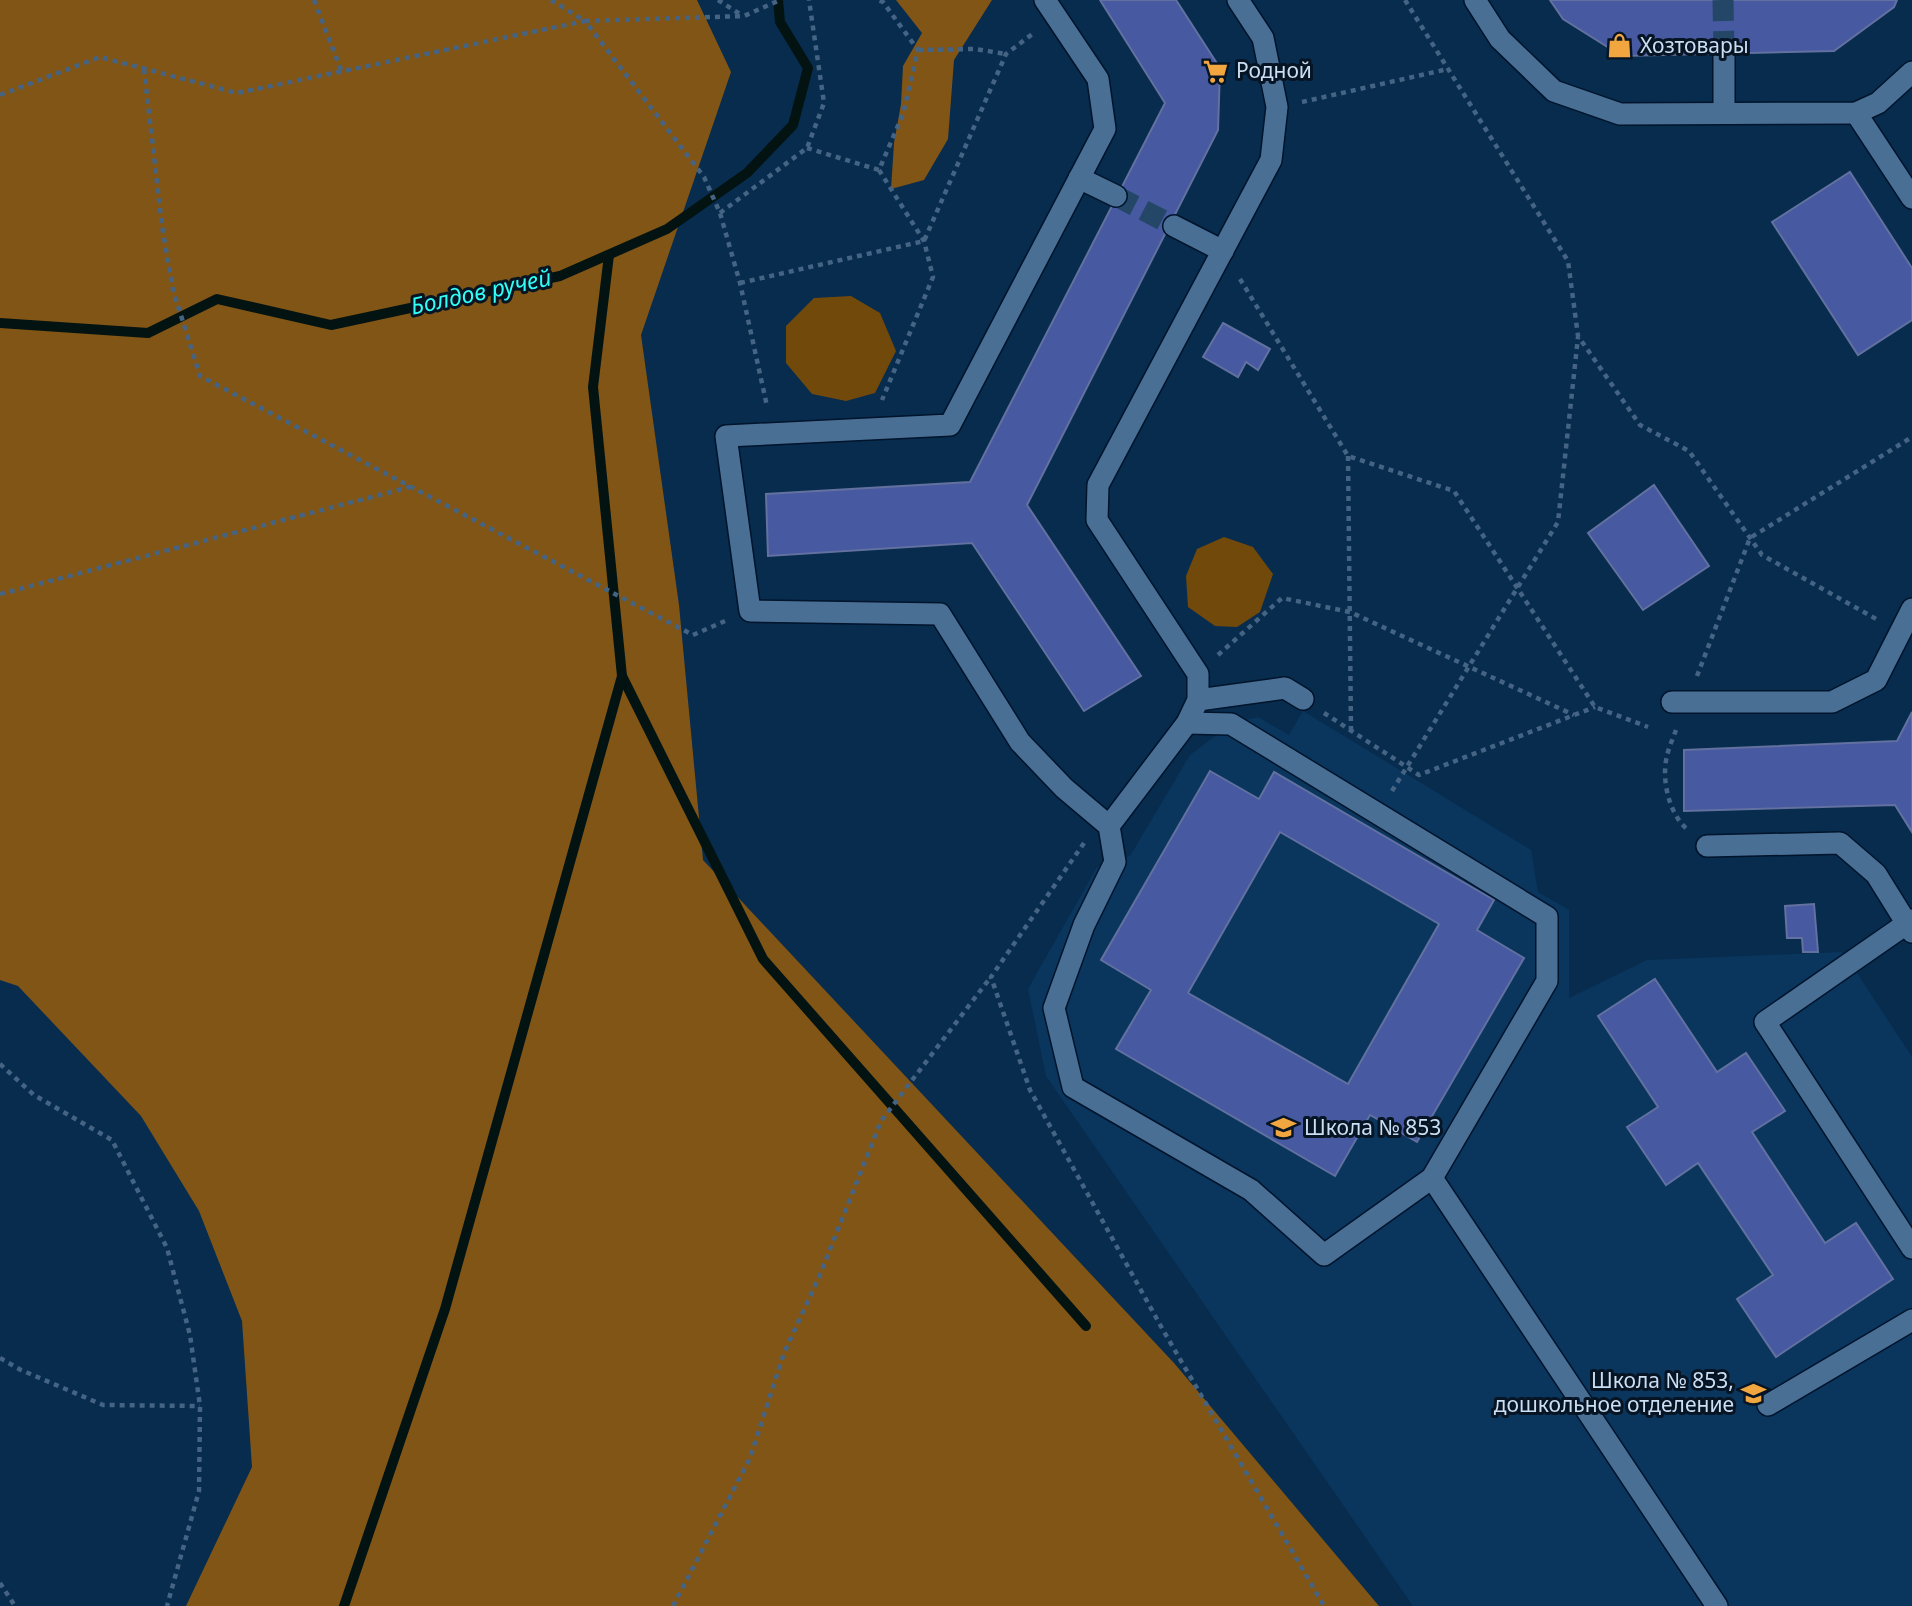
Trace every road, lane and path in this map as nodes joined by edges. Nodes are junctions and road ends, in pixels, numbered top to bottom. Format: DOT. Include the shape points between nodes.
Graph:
graph roads {
  1 [pos="314,0"];
  2 [pos="551,0"];
  3 [pos="718,0"];
  4 [pos="779,0"];
  5 [pos="809,0"];
  6 [pos="878,0"];
  7 [pos="1238,0"];
  8 [pos="1405,0"];
  9 [pos="1475,0"];
  10 [pos="1051,8"];
  11 [pos="744,16"];
  12 [pos="585,21"];
  13 [pos="918,50"];
  14 [pos="1006,54"];
  15 [pos="1724,54"];
  16 [pos="144,69"];
  17 [pos="1448,69"];
  18 [pos="341,70"];
  19 [pos="1912,72"];
  20 [pos="0,95"];
  21 [pos="1277,107"];
  22 [pos="1724,113"];
  23 [pos="1856,113"];
  24 [pos="807,148"];
  25 [pos="879,170"];
  26 [pos="1079,178"];
  27 [pos="1116,196"];
  28 [pos="1912,198"];
  29 [pos="720,213"];
  30 [pos="1174,226"];
  31 [pos="924,242"];
  32 [pos="1223,251"];
  33 [pos="740,283"];
  34 [pos="1578,336"];
  35 [pos="870,429"];
  36 [pos="773,434"];
  37 [pos="1912,436"];
  38 [pos="1348,456"];
  39 [pos="411,486"];
  40 [pos="1750,538"];
  41 [pos="1518,587"];
  42 [pos="0,594"];
  43 [pos="1912,609"];
  44 [pos="750,611"];
  45 [pos="1350,612"];
  46 [pos="1907,631"];
  47 [pos="1468,666"];
  48 [pos="1198,674"];
  49 [pos="1303,699"];
  50 [pos="1198,700"];
  51 [pos="1672,702"];
  52 [pos="1595,707"];
  53 [pos="1574,715"];
  54 [pos="1187,723"];
  55 [pos="1648,727"];
  56 [pos="1351,731"];
  57 [pos="1406,766"];
  58 [pos="1388,797"];
  59 [pos="1104,822"];
  60 [pos="1707,846"];
  61 [pos="1910,925"];
  62 [pos="990,977"];
  63 [pos="0,1064"];
  64 [pos="1432,1178"];
  65 [pos="1912,1248"];
  66 [pos="1912,1320"];
  67 [pos="0,1358"];
  68 [pos="1768,1405"];
  69 [pos="200,1406"];
  70 [pos="0,1583"];
  71 [pos="15,1606"];
  72 [pos="167,1606"];
  73 [pos="673,1606"];
  74 [pos="1324,1606"];
  75 [pos="1717,1606"];
  1 -- 18 [label="path"];
  2 -- 12 [label="path"];
  3 -- 11 [label="path"];
  4 -- 11 [label="path"];
  5 -- 24 [label="path" via="824,103"];
  6 -- 13 [label="path"];
  7 -- 21 [label="lane" via="1263,38"];
  8 -- 17 [label="path"];
  9 -- 22 [label="lane" via="1500,39 1554,91 1620,114"];
  10 -- 14 [label="path"];
  10 -- 26 [label="lane" via="1098,79 1105,128"];
  11 -- 12 [label="path"];
  12 -- 18 [label="path"];
  12 -- 29 [label="path" via="704,177"];
  13 -- 14 [label="path" via="975,49"];
  13 -- 25 [label="path" via="903,114"];
  14 -- 31 [label="path"];
  15 -- 22 [label="lane"];
  16 -- 18 [label="path" via="237,93"];
  16 -- 20 [label="path" via="100,57"];
  16 -- 39 [label="path" via="173,290 200,376"];
  17 -- 21 [label="path"];
  17 -- 34 [label="path" via="1568,261"];
  19 -- 23 [label="lane" via="1878,103"];
  21 -- 32 [label="lane" via="1271,160"];
  22 -- 23 [label="lane"];
  23 -- 28 [label="lane"];
  24 -- 25 [label="path"];
  24 -- 29 [label="path"];
  25 -- 31 [label="path"];
  26 -- 27 [label="lane"];
  26 -- 35 [label="lane" via="950,425"];
  29 -- 33 [label="path"];
  30 -- 32 [label="lane"];
  31 -- 33 [label="path"];
  31 -- 35 [label="path" via="933,277"];
  32 -- 38 [label="path"];
  32 -- 48 [label="lane" via="1098,485 1097,520"];
  33 -- 36 [label="path"];
  34 -- 40 [label="path" via="1640,425 1689,451"];
  34 -- 41 [label="path" via="1558,522"];
  35 -- 36 [label="lane"];
  36 -- 44 [label="lane" via="726,436"];
  37 -- 40 [label="path"];
  38 -- 41 [label="path" via="1454,491"];
  38 -- 45 [label="path"];
  39 -- 42 [label="path"];
  39 -- 44 [label="path" via="692,635"];
  40 -- 46 [label="path" via="1762,555 1877,620"];
  41 -- 47 [label="path"];
  41 -- 52 [label="path"];
  43 -- 46 [label="lane"];
  44 -- 59 [label="lane" via="940,614 1020,742"];
  45 -- 47 [label="path"];
  45 -- 48 [label="path" via="1282,598"];
  45 -- 56 [label="path"];
  46 -- 51 [label="lane" via="1876,680 1832,702"];
  47 -- 53 [label="path"];
  47 -- 57 [label="path"];
  48 -- 50 [label="lane"];
  49 -- 50 [label="lane" via="1285,688"];
  49 -- 56 [label="path"];
  50 -- 54 [label="lane"];
  52 -- 53 [label="path"];
  52 -- 55 [label="path"];
  53 -- 57 [label="path" via="1419,775"];
  54 -- 59 [label="lane"];
  54 -- 64 [label="lane" via="1231,724 1547,917 1547,981"];
  56 -- 57 [label="path"];
  57 -- 58 [label="path"];
  59 -- 62 [label="path"];
  59 -- 64 [label="lane" via="1115,862 1084,925 1054,1008 1073,1087 1251,1190 1324,1255"];
  60 -- 61 [label="lane" via="1840,843 1876,874"];
  61 -- 65 [label="lane" via="1765,1022"];
  62 -- 73 [label="path" via="881,1121 784,1353 750,1458"];
  62 -- 74 [label="path" via="1030,1090"];
  63 -- 69 [label="path" via="34,1095 111,1140 167,1248 190,1335"];
  64 -- 75 [label="lane"];
  66 -- 68 [label="lane"];
  67 -- 69 [label="path" via="103,1405"];
  69 -- 72 [label="path" via="199,1491"];
  70 -- 71 [label="path"];
}
